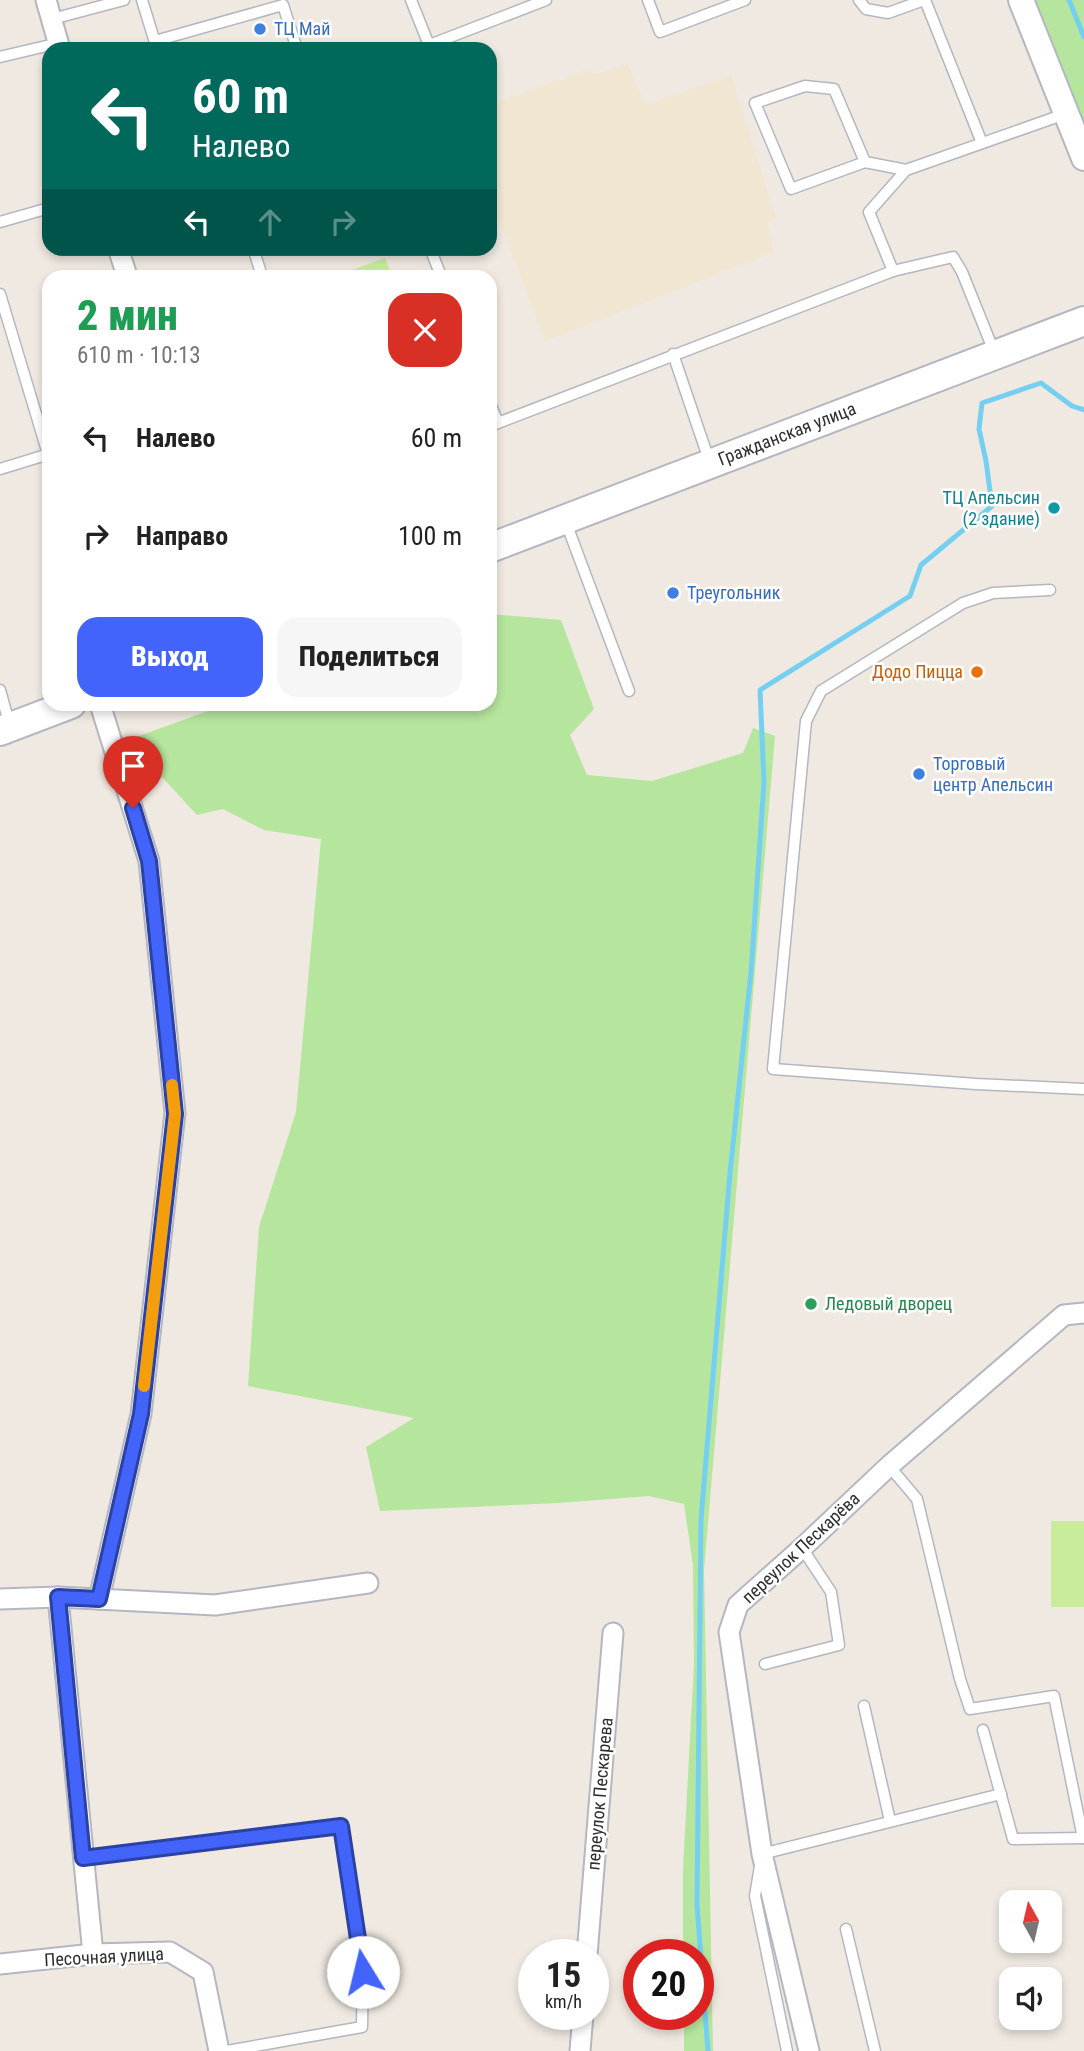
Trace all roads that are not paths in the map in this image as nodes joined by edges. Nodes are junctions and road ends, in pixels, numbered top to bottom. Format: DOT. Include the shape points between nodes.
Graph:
graph roads {
  1 [pos="46,0"];
  2 [pos="124,0"];
  3 [pos="142,0"];
  4 [pos="411,0"];
  5 [pos="546,0"];
  6 [pos="648,0"];
  7 [pos="745,0"];
  8 [pos="859,0"];
  9 [pos="925,0"];
  10 [pos="1021,0"];
  11 [pos="52,19"];
  12 [pos="59,42"];
  13 [pos="155,42"];
  14 [pos="166,42"];
  15 [pos="295,42"];
  16 [pos="423,42"];
  17 [pos="437,42"];
  18 [pos="42,49"];
  19 [pos="0,57"];
  20 [pos="1066,113"];
  21 [pos="982,144"];
  22 [pos="1084,158"];
  23 [pos="864,162"];
  24 [pos="906,170"];
  25 [pos="42,210"];
  26 [pos="0,222"];
  27 [pos="893,271"];
  28 [pos="0,295"];
  29 [pos="1084,321"];
  30 [pos="673,354"];
  31 [pos="996,354"];
  32 [pos="497,424"];
  33 [pos="42,434"];
  34 [pos="42,456"];
  35 [pos="710,464"];
  36 [pos="0,469"];
  37 [pos="565,520"];
  38 [pos="497,545"];
  39 [pos="1050,590"];
  40 [pos="0,690"];
  41 [pos="629,691"];
  42 [pos="53,711"];
  43 [pos="102,711"];
  44 [pos="5,729"];
  45 [pos="1084,1089"];
  46 [pos="1084,1314"];
  47 [pos="889,1465"];
  48 [pos="802,1548"];
  49 [pos="368,1583"];
  50 [pos="58,1597"];
  51 [pos="0,1599"];
  52 [pos="99,1599"];
  53 [pos="613,1633"];
  54 [pos="765,1664"];
  55 [pos="864,1706"];
  56 [pos="983,1730"];
  57 [pos="1001,1794"];
  58 [pos="890,1821"];
  59 [pos="1084,1838"];
  60 [pos="762,1854"];
  61 [pos="83,1858"];
  62 [pos="846,1929"];
  63 [pos="588,1939"];
  64 [pos="93,1954"];
  65 [pos="0,1964"];
  66 [pos="582,2030"];
  67 [pos="219,2051"];
  68 [pos="227,2051"];
  69 [pos="580,2051"];
  70 [pos="787,2051"];
  71 [pos="809,2051"];
  72 [pos="875,2051"];
  1 -- 11 [label="street"];
  2 -- 11 [label="lane"];
  3 -- 13 [label="lane"];
  4 -- 16 [label="lane"];
  5 -- 17 [label="lane"];
  6 -- 7 [label="lane" via="660,32"];
  8 -- 9 [label="lane" via="866,9 888,13"];
  9 -- 21 [label="lane"];
  10 -- 20 [label="street"];
  11 -- 12 [label="street"];
  14 -- 15 [label="lane" via="283,5"];
  18 -- 19 [label="lane"];
  20 -- 21 [label="lane"];
  20 -- 22 [label="street"];
  21 -- 24 [label="lane"];
  23 -- 23 [label="lane" via="791,189 755,103 805,86 834,89"];
  23 -- 24 [label="lane"];
  24 -- 27 [label="lane" via="869,212"];
  25 -- 26 [label="lane"];
  27 -- 30 [label="lane"];
  27 -- 31 [label="lane" via="953,257"];
  28 -- 33 [label="lane"];
  29 -- 31 [label="main road, Гражданская улица"];
  30 -- 32 [label="lane"];
  30 -- 35 [label="lane"];
  31 -- 35 [label="main road, Гражданская улица"];
  34 -- 36 [label="lane"];
  35 -- 37 [label="main road, Гражданская улица"];
  37 -- 38 [label="main road, Гражданская улица"];
  37 -- 41 [label="lane"];
  39 -- 45 [label="lane" via="993,593 963,603 821,691 806,721 773,1069"];
  40 -- 44 [label="lane"];
  42 -- 44 [label="main road"];
  43 -- 52 [label="street" via="149,861 175,1114 141,1414"];
  46 -- 47 [label="street, переулок Пескарёва" via="1064,1315"];
  47 -- 48 [label="street, переулок Пескарёва"];
  47 -- 59 [label="lane" via="917,1499 970,1709 1054,1696"];
  48 -- 54 [label="lane" via="831,1591 839,1645"];
  48 -- 60 [label="street, переулок Пескарёва" via="738,1605 729,1632"];
  49 -- 52 [label="street" via="215,1605"];
  50 -- 51 [label="street"];
  50 -- 52 [label="street"];
  50 -- 61 [label="street"];
  53 -- 63 [label="street, переулок Пескарева"];
  55 -- 58 [label="lane"];
  56 -- 57 [label="lane"];
  57 -- 58 [label="lane"];
  57 -- 59 [label="lane" via="1013,1839"];
  58 -- 60 [label="lane"];
  60 -- 70 [label="lane" via="755,1896"];
  60 -- 71 [label="street, переулок Пескарёва"];
  61 -- 64 [label="street"];
  61 -- 68 [label="lane" via="341,1826 363,1972 362,2027"];
  62 -- 72 [label="lane"];
  64 -- 65 [label="street, Песочная улица"];
  64 -- 67 [label="street, Песочная улица" via="170,1952 203,1972"];
  66 -- 69 [label="street"];
}
